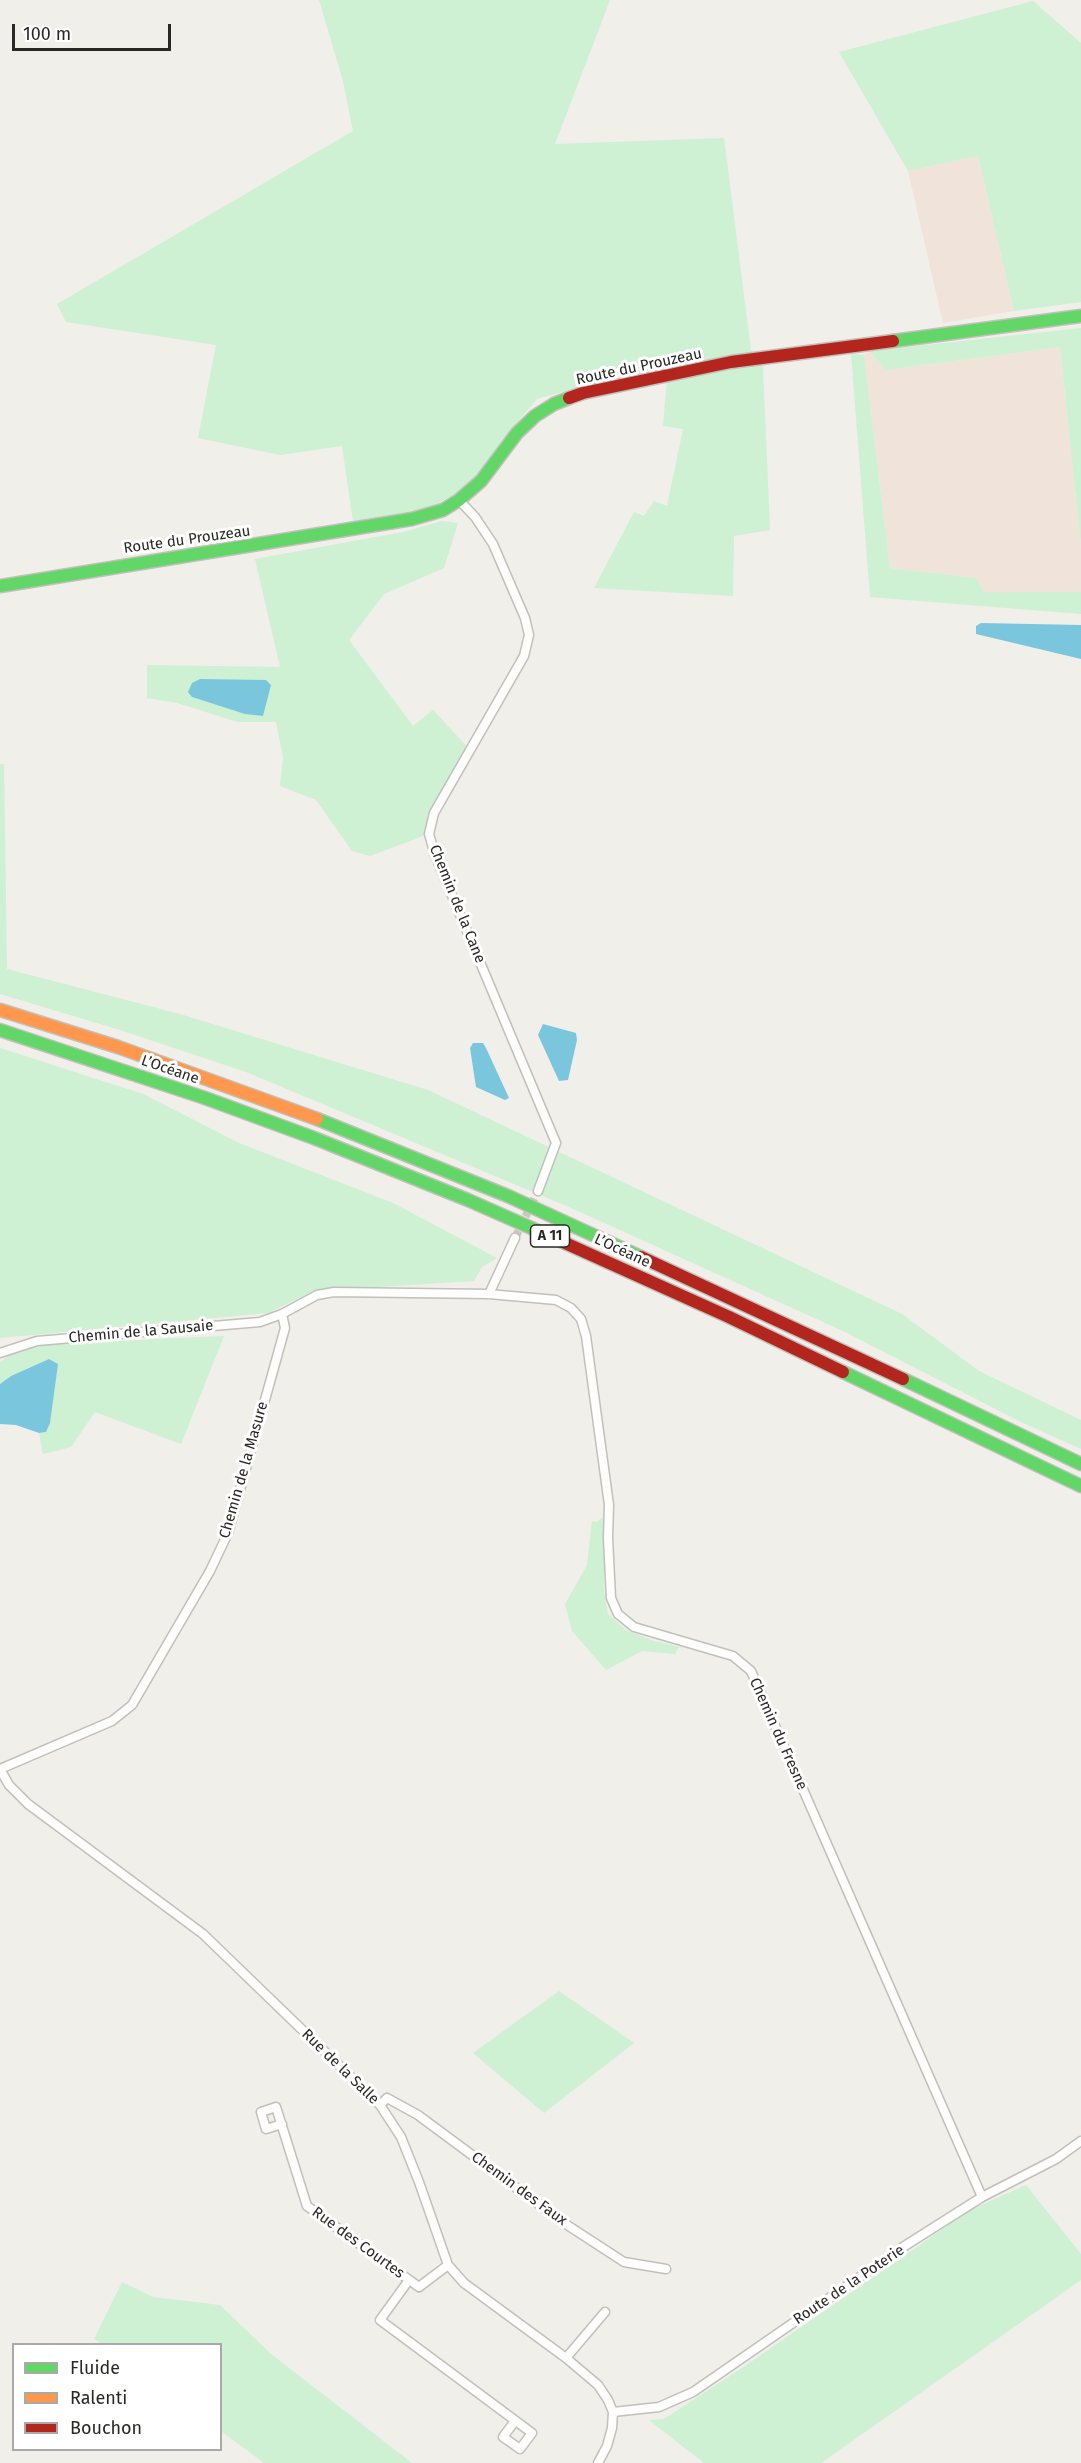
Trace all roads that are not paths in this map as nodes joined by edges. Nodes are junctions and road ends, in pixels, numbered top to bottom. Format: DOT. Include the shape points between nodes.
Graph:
graph roads {
  1 [pos="1081,316"];
  2 [pos="459,500"];
  3 [pos="0,586"];
  4 [pos="0,1010"];
  5 [pos="0,1030"];
  6 [pos="538,1191"];
  7 [pos="515,1238"];
  8 [pos="489,1294"];
  9 [pos="282,1314"];
  10 [pos="1,1351"];
  11 [pos="1081,1464"];
  12 [pos="1081,1486"];
  13 [pos="0,1769"];
  14 [pos="380,2105"];
  15 [pos="282,2124"];
  16 [pos="1081,2141"];
  17 [pos="982,2197"];
  18 [pos="448,2265"];
  19 [pos="666,2269"];
  20 [pos="410,2280"];
  21 [pos="605,2312"];
  22 [pos="566,2358"];
  23 [pos="613,2412"];
  24 [pos="515,2421"];
  25 [pos="598,2463"];
  1 -- 2 [label="main road, Route du Prouzeau" via="731,362 583,393 535,416 481,481"];
  2 -- 3 [label="main road, Route du Prouzeau" via="443,510 412,519"];
  2 -- 6 [label="street, Chemin de la Cane" via="493,544 529,635 524,656 434,813 429,834 556,1143"];
  4 -- 11 [label="main road, L’Océane / A 11" via="254,1095 508,1196"];
  5 -- 12 [label="main road, L’Océane / A 11" via="246,1113 478,1204 708,1308"];
  7 -- 8 [label="street"];
  8 -- 9 [label="street" via="334,1292 317,1295"];
  8 -- 17 [label="street, Chemin du Fresne" via="556,1300 581,1319 609,1505 611,1598 618,1614 634,1627 733,1656 750,1671"];
  9 -- 10 [label="street, Chemin de la Sausaie" via="260,1322 37,1341"];
  9 -- 13 [label="street, Chemin de la Masure" via="285,1328 228,1533 132,1705 112,1721"];
  13 -- 14 [label="street, Rue de la Salle" via="28,1804 203,1934"];
  14 -- 18 [label="street, Rue de la Salle" via="401,2137"];
  14 -- 19 [label="street, Chemin des Faux" via="387,2098 418,2115 561,2221 624,2262"];
  15 -- 20 [label="street, Rue des Courtes" via="307,2206"];
  16 -- 17 [label="street, Route de la Poterie" via="1056,2159"];
  17 -- 23 [label="street, Route de la Poterie" via="693,2392 659,2408"];
  18 -- 20 [label="street, Rue des Courtes" via="419,2287"];
  18 -- 22 [label="street, Rue de la Salle" via="464,2283"];
  20 -- 24 [label="street" via="380,2320"];
  21 -- 22 [label="street"];
  22 -- 23 [label="street, Rue de la Salle" via="598,2385"];
  23 -- 25 [label="street" via="607,2446"];
}
